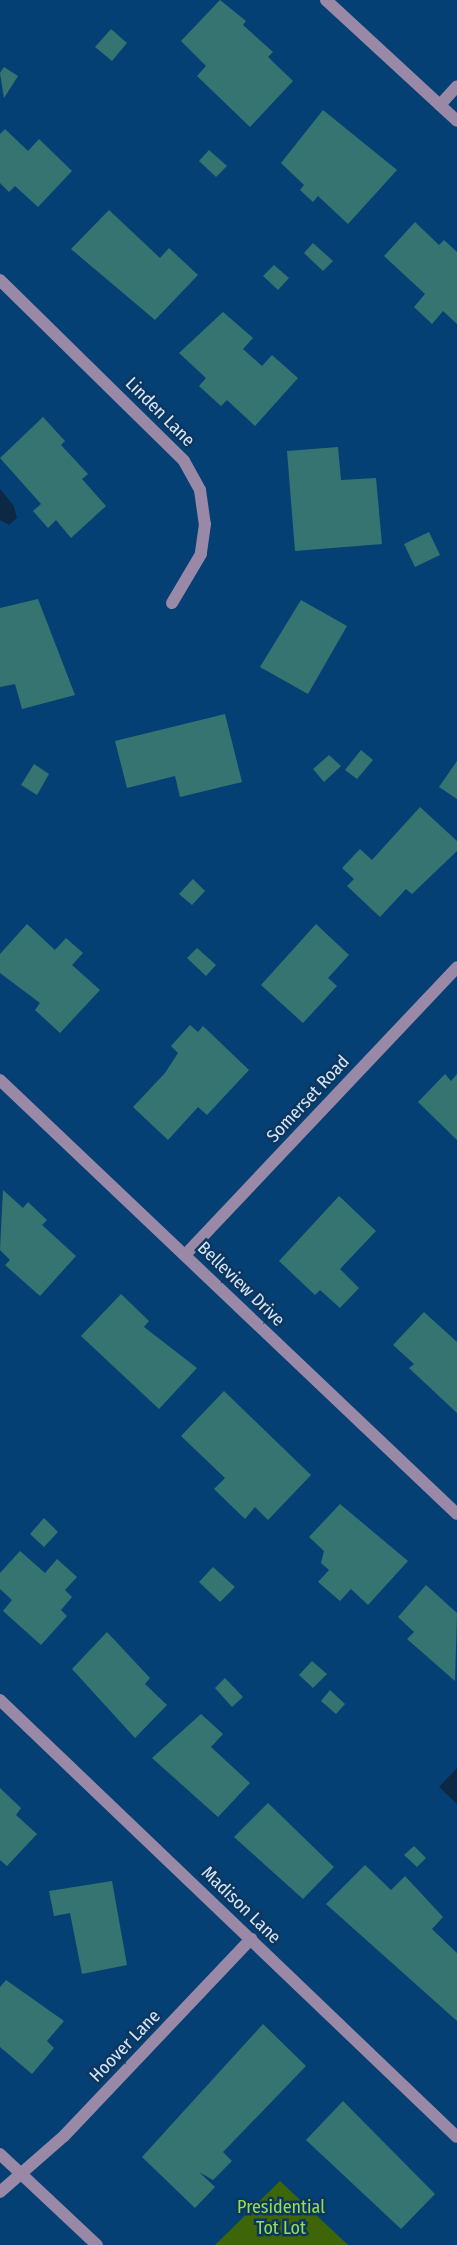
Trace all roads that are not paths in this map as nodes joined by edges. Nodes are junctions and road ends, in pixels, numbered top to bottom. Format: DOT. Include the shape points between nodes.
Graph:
graph roads {
  1 [pos="326,0"];
  2 [pos="457,86"];
  3 [pos="440,105"];
  4 [pos="457,121"];
  5 [pos="0,280"];
  6 [pos="172,603"];
  7 [pos="457,967"];
  8 [pos="0,1080"];
  9 [pos="185,1255"];
  10 [pos="457,1514"];
  11 [pos="0,1700"];
  12 [pos="251,1939"];
  13 [pos="457,2137"];
  14 [pos="0,2154"];
  15 [pos="21,2173"];
  16 [pos="0,2192"];
  17 [pos="97,2245"];
  1 -- 3 [label="street"];
  2 -- 3 [label="street"];
  3 -- 4 [label="street"];
  5 -- 6 [label="street, Linden Lane" via="184,460 200,490 205,524 201,554"];
  7 -- 9 [label="street, Somerset Road"];
  8 -- 9 [label="street, Belleview Drive"];
  9 -- 10 [label="street, Belleview Drive"];
  11 -- 12 [label="street, Madison Lane"];
  12 -- 13 [label="street, Madison Lane"];
  12 -- 15 [label="street, Hoover Lane" via="64,2136"];
  14 -- 15 [label="street"];
  15 -- 16 [label="street, Hoover Lane"];
  15 -- 17 [label="street"];
}
